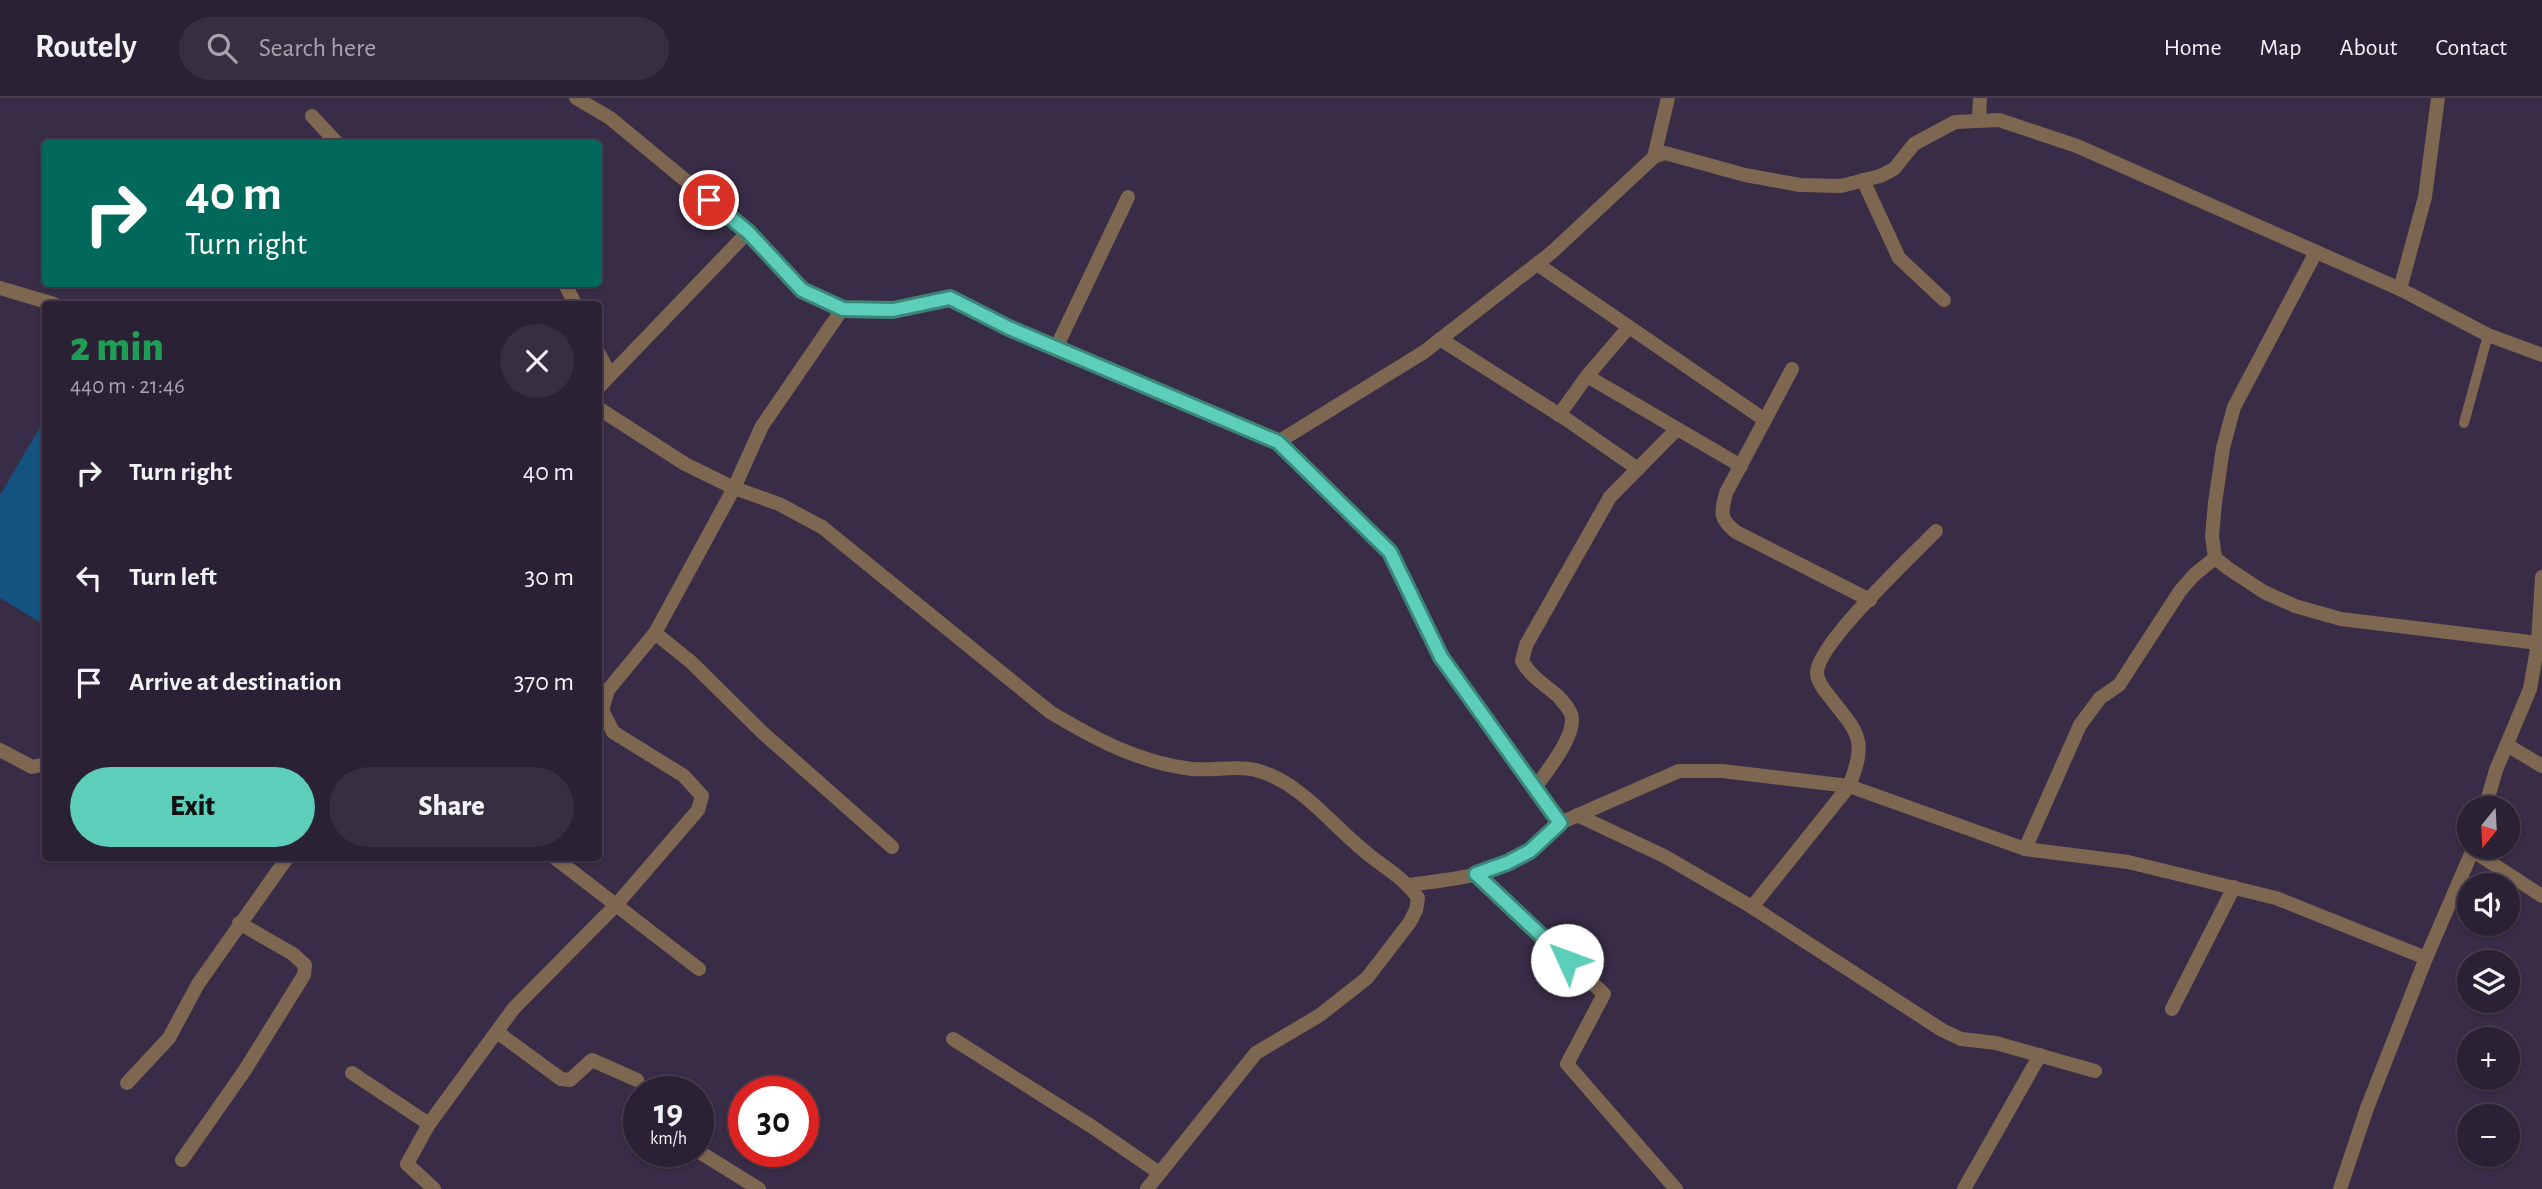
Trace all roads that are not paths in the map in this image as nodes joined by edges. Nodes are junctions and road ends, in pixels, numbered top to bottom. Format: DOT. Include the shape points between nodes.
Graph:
graph roads {
  1 [pos="576,98"];
  2 [pos="1668,98"];
  3 [pos="1980,98"];
  4 [pos="2438,98"];
  5 [pos="312,116"];
  6 [pos="1979,119"];
  7 [pos="334,140"];
  8 [pos="1654,157"];
  9 [pos="1863,180"];
  10 [pos="1128,197"];
  11 [pos="748,232"];
  12 [pos="2316,252"];
  13 [pos="1537,264"];
  14 [pos="0,288"];
  15 [pos="2400,289"];
  16 [pos="1944,300"];
  17 [pos="44,301"];
  18 [pos="843,309"];
  19 [pos="1629,327"];
  20 [pos="2488,335"];
  21 [pos="1440,340"];
  22 [pos="1056,348"];
  23 [pos="2542,355"];
  24 [pos="602,360"];
  25 [pos="1792,369"];
  26 [pos="610,375"];
  27 [pos="1587,376"];
  28 [pos="602,384"];
  29 [pos="602,411"];
  30 [pos="1559,415"];
  31 [pos="1765,420"];
  32 [pos="2464,423"];
  33 [pos="1677,429"];
  34 [pos="1278,442"];
  35 [pos="1741,466"];
  36 [pos="1638,469"];
  37 [pos="734,488"];
  38 [pos="1936,530"];
  39 [pos="2215,558"];
  40 [pos="2542,577"];
  41 [pos="1870,600"];
  42 [pos="655,633"];
  43 [pos="2538,643"];
  44 [pos="2507,745"];
  45 [pos="0,750"];
  46 [pos="42,765"];
  47 [pos="2542,766"];
  48 [pos="1849,786"];
  49 [pos="1535,788"];
  50 [pos="2489,796"];
  51 [pos="1577,815"];
  52 [pos="1560,823"];
  53 [pos="892,847"];
  54 [pos="2025,849"];
  55 [pos="2469,859"];
  56 [pos="2488,859"];
  57 [pos="285,861"];
  58 [pos="559,861"];
  59 [pos="1476,874"];
  60 [pos="1409,886"];
  61 [pos="2234,887"];
  62 [pos="2542,896"];
  63 [pos="617,904"];
  64 [pos="1752,907"];
  65 [pos="239,923"];
  66 [pos="2426,958"];
  67 [pos="699,969"];
  68 [pos="2172,1009"];
  69 [pos="497,1032"];
  70 [pos="953,1039"];
  71 [pos="2040,1055"];
  72 [pos="2095,1071"];
  73 [pos="352,1073"];
  74 [pos="628,1076"];
  75 [pos="127,1083"];
  76 [pos="429,1124"];
  77 [pos="182,1160"];
  78 [pos="714,1161"];
  79 [pos="1158,1172"];
  80 [pos="434,1189"];
  81 [pos="760,1189"];
  82 [pos="1147,1189"];
  83 [pos="1676,1189"];
  84 [pos="1964,1189"];
  85 [pos="2340,1189"];
  1 -- 11 [label="street" via="610,118"];
  2 -- 8 [label="street"];
  3 -- 6 [label="street"];
  4 -- 15 [label="street" via="2425,198"];
  5 -- 7 [label="street"];
  6 -- 9 [label="street" via="1955,122 1914,144 1894,169"];
  6 -- 12 [label="street" via="1999,120 2077,146"];
  8 -- 9 [label="street" via="1665,153 1800,185 1841,186"];
  8 -- 13 [label="street"];
  9 -- 16 [label="street" via="1899,258"];
  10 -- 22 [label="street"];
  11 -- 18 [label="street" via="802,290"];
  11 -- 26 [label="street"];
  12 -- 15 [label="street"];
  12 -- 39 [label="street" via="2234,407 2214,514"];
  13 -- 19 [label="street"];
  13 -- 21 [label="street"];
  14 -- 17 [label="street"];
  15 -- 20 [label="street"];
  18 -- 22 [label="street" via="893,310 950,298"];
  18 -- 37 [label="street" via="762,426"];
  19 -- 27 [label="street"];
  19 -- 31 [label="street"];
  20 -- 23 [label="street"];
  20 -- 32 [label="lane"];
  21 -- 30 [label="street"];
  21 -- 34 [label="street"];
  22 -- 34 [label="street"];
  24 -- 26 [label="street"];
  25 -- 31 [label="street"];
  26 -- 28 [label="street"];
  27 -- 30 [label="street"];
  27 -- 33 [label="street"];
  29 -- 37 [label="street" via="685,464"];
  30 -- 36 [label="street"];
  31 -- 35 [label="street"];
  33 -- 35 [label="street"];
  33 -- 36 [label="street"];
  34 -- 49 [label="street" via="1390,552 1441,657"];
  35 -- 41 [label="street" via="1721,513 1724,522"];
  36 -- 49 [label="street" via="1610,497 1526,645 1522,661 1527,670 1561,699 1572,723 1566,742"];
  37 -- 42 [label="street"];
  37 -- 60 [label="street" via="779,504 822,527 1050,712 1089,736 1166,765 1252,769 1268,774 1328,816 1360,849"];
  38 -- 41 [label="street"];
  39 -- 43 [label="street" via="2264,592 2341,619"];
  39 -- 54 [label="street" via="2180,592 2119,685 2090,709"];
  40 -- 43 [label="street"];
  41 -- 48 [label="street" via="1837,634 1816,676 1857,732 1858,764"];
  42 -- 53 [label="street"];
  42 -- 63 [label="street" via="608,690 602,710 613,732 684,776 702,796 698,810"];
  43 -- 44 [label="street" via="2530,689"];
  44 -- 47 [label="street"];
  44 -- 50 [label="street"];
  45 -- 46 [label="street" via="32,767"];
  48 -- 51 [label="street" via="1721,771 1679,771"];
  48 -- 54 [label="street"];
  48 -- 64 [label="street"];
  49 -- 52 [label="street"];
  51 -- 52 [label="street"];
  51 -- 64 [label="street" via="1664,856"];
  52 -- 59 [label="street" via="1530,851"];
  54 -- 61 [label="street" via="2128,862"];
  55 -- 66 [label="street"];
  56 -- 62 [label="street"];
  57 -- 65 [label="street"];
  58 -- 63 [label="street"];
  59 -- 60 [label="street"];
  59 -- 83 [label="street" via="1604,994 1567,1064"];
  60 -- 79 [label="street" via="1418,898 1416,910 1367,978 1320,1016 1256,1054"];
  61 -- 66 [label="street" via="2276,898"];
  61 -- 68 [label="street"];
  63 -- 67 [label="street"];
  63 -- 69 [label="street" via="514,1008"];
  64 -- 71 [label="street" via="1942,1030 1961,1039"];
  65 -- 75 [label="street" via="169,1038"];
  65 -- 77 [label="street" via="293,954 305,965 304,975 246,1070"];
  66 -- 85 [label="street"];
  69 -- 74 [label="street" via="561,1079 570,1080 592,1060"];
  69 -- 76 [label="street"];
  70 -- 79 [label="street"];
  71 -- 72 [label="street"];
  71 -- 84 [label="street"];
  73 -- 76 [label="street"];
  76 -- 80 [label="street" via="407,1164"];
  78 -- 81 [label="street"];
  79 -- 82 [label="street"];
}
